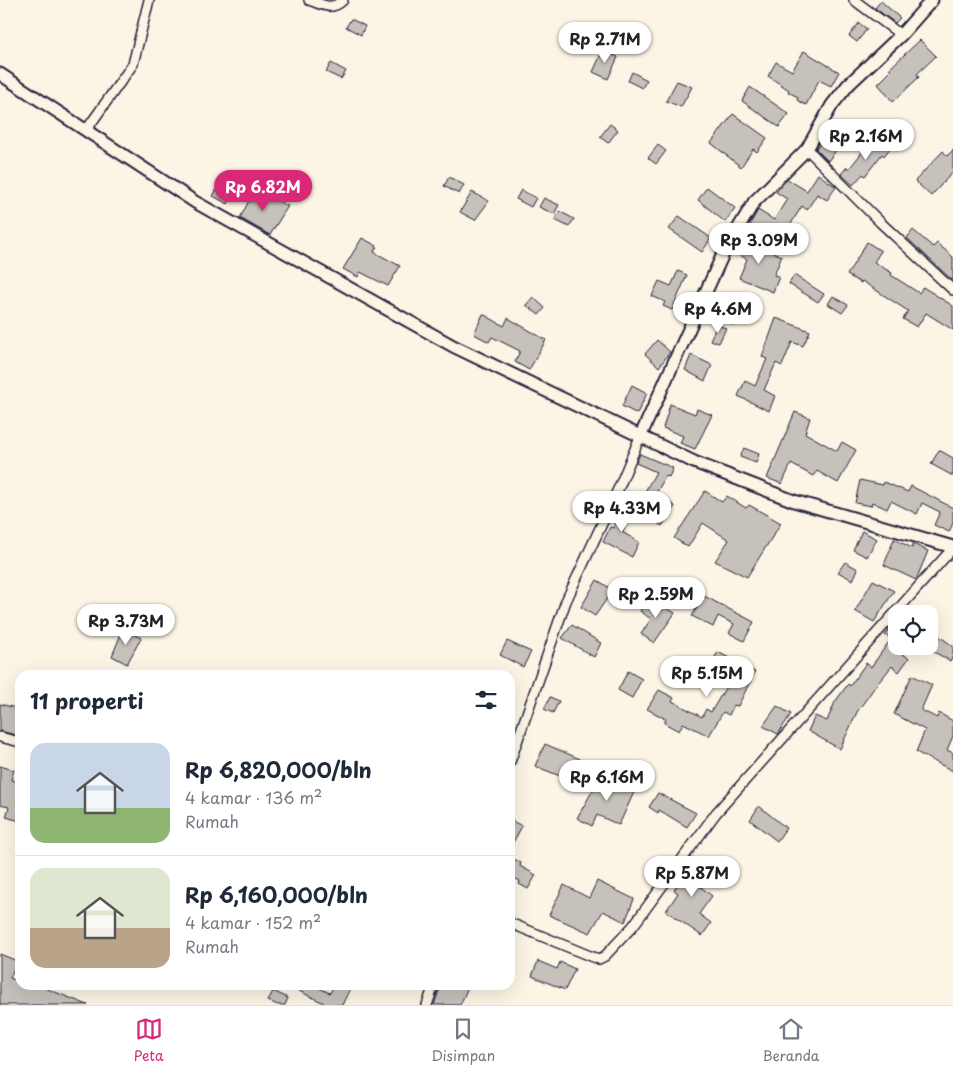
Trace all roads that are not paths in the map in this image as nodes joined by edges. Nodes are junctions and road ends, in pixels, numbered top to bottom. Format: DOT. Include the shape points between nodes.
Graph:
graph roads {
  1 [pos="149,0"];
  2 [pos="309,0"];
  3 [pos="343,0"];
  4 [pos="854,0"];
  5 [pos="932,0"];
  6 [pos="901,35"];
  7 [pos="0,74"];
  8 [pos="87,129"];
  9 [pos="807,149"];
  10 [pos="953,290"];
  11 [pos="640,437"];
  12 [pos="953,548"];
  13 [pos="0,737"];
  14 [pos="15,741"];
  15 [pos="515,748"];
  16 [pos="515,925"];
  17 [pos="432,990"];
  18 [pos="427,1005"];
  1 -- 8 [label="street" via="133,64"];
  2 -- 3 [label="street" via="330,8"];
  4 -- 6 [label="street"];
  5 -- 6 [label="street"];
  6 -- 9 [label="street" via="848,85 832,105"];
  7 -- 8 [label="street"];
  8 -- 11 [label="street" via="195,202 336,282 453,346"];
  9 -- 10 [label="street"];
  9 -- 11 [label="street" via="771,183 744,216 724,252"];
  11 -- 12 [label="street" via="794,501"];
  11 -- 15 [label="street" via="566,601"];
  12 -- 16 [label="street" via="716,813 633,926 605,956 599,959 590,956"];
  13 -- 14 [label="street"];
  17 -- 18 [label="street"];
}
